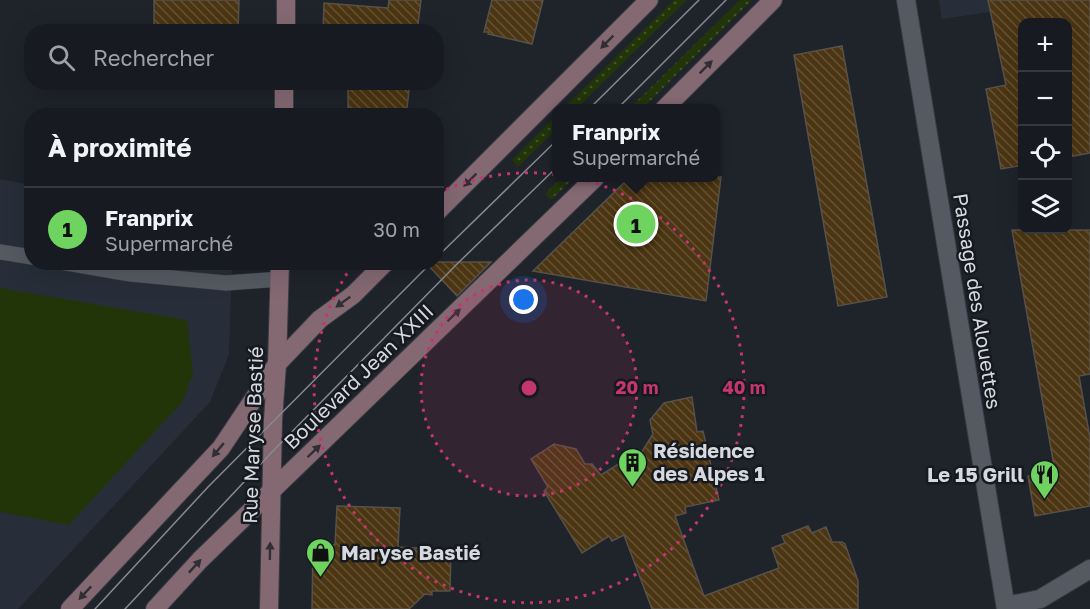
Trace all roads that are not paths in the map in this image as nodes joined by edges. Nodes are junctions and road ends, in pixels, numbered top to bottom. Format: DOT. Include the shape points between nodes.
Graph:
graph roads {
  1 [pos="286,0"];
  2 [pos="649,0"];
  3 [pos="772,0"];
  4 [pos="906,0"];
  5 [pos="286,24"];
  6 [pos="284,90"];
  7 [pos="668,104"];
  8 [pos="284,108"];
  9 [pos="590,182"];
  10 [pos="444,205"];
  11 [pos="0,252"];
  12 [pos="24,256"];
  13 [pos="107,270"];
  14 [pos="378,270"];
  15 [pos="280,271"];
  16 [pos="278,364"];
  17 [pos="272,492"];
  18 [pos="1090,569"];
  19 [pos="1006,607"];
  20 [pos="70,609"];
  21 [pos="155,609"];
  22 [pos="269,609"];
  1 -- 5 [label="main road"];
  2 -- 10 [label="main road, one-way"];
  7 -- 3 [label="main road, one-way"];
  4 -- 19 [label="street, Passage des Alouettes"];
  6 -- 8 [label="main road"];
  17 -- 9 [label="main road, Boulevard Jean XXIII, one-way"];
  11 -- 12 [label="lane"];
  13 -- 15 [label="lane" via="225,284"];
  14 -- 16 [label="main road, one-way" via="320,319"];
  15 -- 16 [label="main road, Rue Maryse Bastié"];
  16 -- 17 [label="main road, Rue Maryse Bastié"];
  16 -- 20 [label="main road, one-way" via="221,448"];
  21 -- 17 [label="main road, Boulevard Jean XXIII, one-way"];
  22 -- 17 [label="main road, Rue Maryse Bastié, one-way"];
  18 -- 19 [label="street" via="1040,599"];
}
